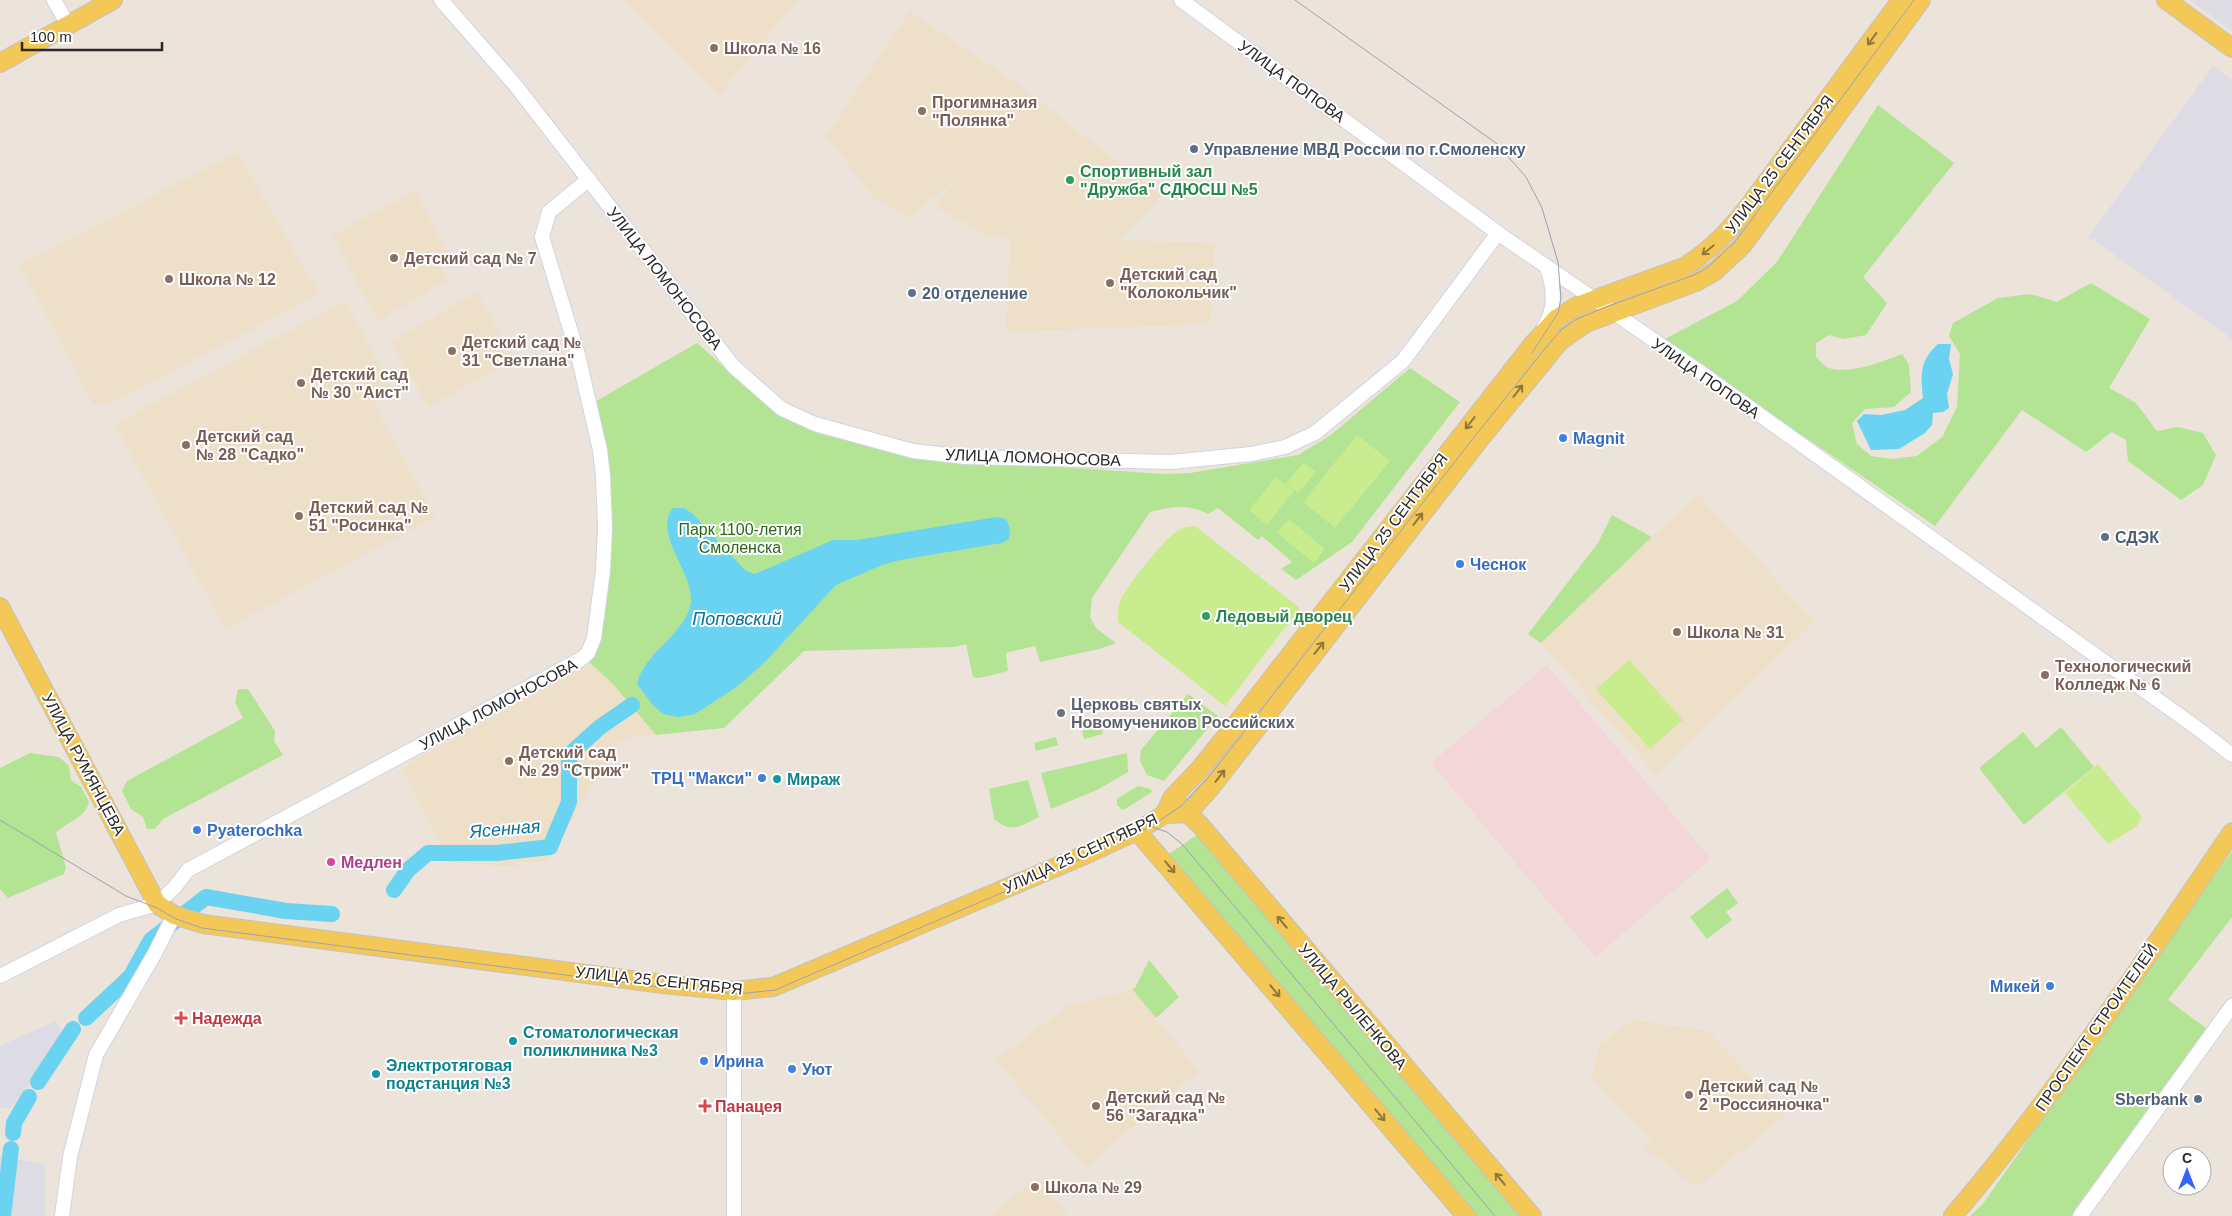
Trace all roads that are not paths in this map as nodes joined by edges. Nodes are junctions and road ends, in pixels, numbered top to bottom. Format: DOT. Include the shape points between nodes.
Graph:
graph roads {
  1 [pos="54,0"];
  2 [pos="113,0"];
  3 [pos="440,0"];
  4 [pos="1181,0"];
  5 [pos="1901,0"];
  6 [pos="1921,0"];
  7 [pos="2166,0"];
  8 [pos="69,26"];
  9 [pos="2232,48"];
  10 [pos="0,63"];
  11 [pos="590,179"];
  12 [pos="1498,233"];
  13 [pos="1547,268"];
  14 [pos="1593,299"];
  15 [pos="1614,313"];
  16 [pos="1532,344"];
  17 [pos="0,607"];
  18 [pos="2232,755"];
  19 [pos="1169,806"];
  20 [pos="1188,813"];
  21 [pos="1137,831"];
  22 [pos="2232,832"];
  23 [pos="157,904"];
  24 [pos="174,916"];
  25 [pos="0,976"];
  26 [pos="734,991"];
  27 [pos="2232,1006"];
  28 [pos="62,1216"];
  29 [pos="734,1216"];
  30 [pos="1466,1216"];
  31 [pos="1532,1216"];
  32 [pos="1953,1216"];
  33 [pos="2080,1216"];
  1 -- 8 [label="street"];
  2 -- 8 [label="main road"];
  3 -- 11 [label="street, УЛИЦА ЛОМОНОСОВА" via="516,86"];
  4 -- 12 [label="street, УЛИЦА ПОПОВА"];
  5 -- 14 [label="main road, УЛИЦА 25 СЕНТЯБРЯ, one-way" via="1725,236 1684,267"];
  6 -- 15 [label="main road" via="1730,258 1696,282"];
  7 -- 9 [label="main road"];
  8 -- 10 [label="main road"];
  11 -- 12 [label="street, УЛИЦА ЛОМОНОСОВА" via="733,366 782,409 815,424 913,451 966,457 1176,462 1285,447 1315,433 1403,361"];
  11 -- 23 [label="street, УЛИЦА ЛОМОНОСОВА" via="549,212 542,237 578,355 603,476 603,570 594,638 588,653 188,870"];
  12 -- 13 [label="street, УЛИЦА ПОПОВА"];
  13 -- 14 [label="street, УЛИЦА ПОПОВА"];
  13 -- 16 [label="street" via="1554,289 1551,313"];
  14 -- 15 [label="street, УЛИЦА ПОПОВА"];
  14 -- 16 [label="main road, УЛИЦА 25 СЕНТЯБРЯ" via="1556,319"];
  15 -- 18 [label="street, УЛИЦА ПОПОВА" via="1975,568"];
  20 -- 15 [label="main road, one-way" via="1552,351 1577,328"];
  16 -- 19 [label="main road, УЛИЦА 25 СЕНТЯБРЯ, one-way"];
  17 -- 23 [label="main road, УЛИЦА РУМЯНЦЕВА"];
  19 -- 20 [label="main road, УЛИЦА РЫЛЕНКОВА"];
  19 -- 21 [label="main road, УЛИЦА 25 СЕНТЯБРЯ"];
  31 -- 20 [label="main road, УЛИЦА РЫЛЕНКОВА, one-way"];
  21 -- 26 [label="main road, УЛИЦА 25 СЕНТЯБРЯ" via="773,987"];
  21 -- 30 [label="main road, one-way"];
  22 -- 32 [label="main road, ПРОСПЕКТ СТРОИТЕЛЕЙ" via="2066,1073"];
  23 -- 24 [label="main road, УЛИЦА РУМЯНЦЕВА"];
  23 -- 25 [label="street" via="120,915"];
  24 -- 26 [label="main road, УЛИЦА 25 СЕНТЯБРЯ" via="202,924"];
  24 -- 28 [label="street" via="96,1055 70,1157"];
  26 -- 29 [label="street"];
  27 -- 33 [label="street"];
}
